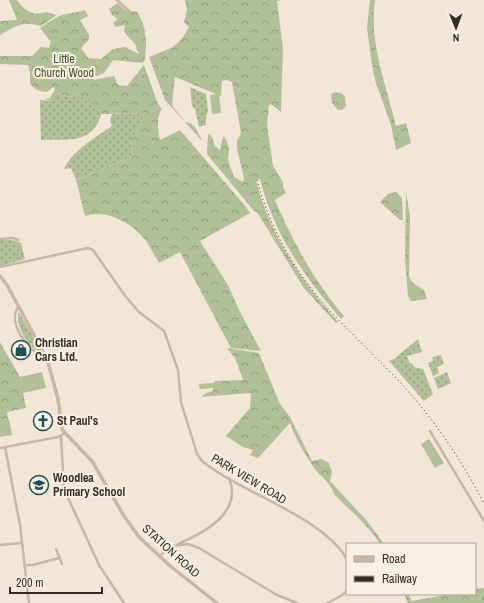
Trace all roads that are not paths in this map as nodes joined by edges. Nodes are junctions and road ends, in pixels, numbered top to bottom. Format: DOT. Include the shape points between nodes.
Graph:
graph roads {
  1 [pos="117,0"];
  2 [pos="129,11"];
  3 [pos="0,239"];
  4 [pos="18,240"];
  5 [pos="0,267"];
  6 [pos="0,276"];
  7 [pos="18,307"];
  8 [pos="46,357"];
  9 [pos="430,431"];
  10 [pos="63,434"];
  11 [pos="5,447"];
  12 [pos="0,448"];
  13 [pos="229,478"];
  14 [pos="484,521"];
  15 [pos="22,544"];
  16 [pos="0,545"];
  17 [pos="173,546"];
  18 [pos="56,549"];
  19 [pos="159,556"];
  20 [pos="59,558"];
  21 [pos="346,558"];
  22 [pos="62,564"];
  23 [pos="25,565"];
  24 [pos="346,592"];
  25 [pos="29,603"];
  26 [pos="124,603"];
  27 [pos="217,603"];
  28 [pos="297,603"];
  29 [pos="327,603"];
  1 -- 2 [label="street"];
  3 -- 4 [label="street"];
  5 -- 13 [label="street, PARK VIEW ROAD" via="88,248 93,250 139,312 164,331 178,370 181,402 197,454 206,464"];
  6 -- 7 [label="street, STATION ROAD"];
  7 -- 8 [label="street, STATION ROAD"];
  7 -- 8 [label="street" via="16,315 21,336 32,350"];
  8 -- 10 [label="street, STATION ROAD" via="56,390"];
  9 -- 14 [label="street"];
  10 -- 11 [label="street"];
  10 -- 19 [label="street, STATION ROAD" via="92,461 124,516 139,537"];
  10 -- 26 [label="street" via="64,489 99,565"];
  11 -- 12 [label="street"];
  11 -- 15 [label="street"];
  13 -- 17 [label="street" via="233,486 233,496 226,513 202,532"];
  13 -- 21 [label="street, PARK VIEW ROAD" via="318,529"];
  15 -- 16 [label="street"];
  15 -- 23 [label="street"];
  17 -- 19 [label="street"];
  17 -- 28 [label="street" via="188,544 199,548 277,595"];
  18 -- 20 [label="street"];
  19 -- 27 [label="street, STATION ROAD"];
  20 -- 22 [label="street"];
  20 -- 23 [label="street"];
  23 -- 25 [label="street"];
  24 -- 29 [label="street"];
}
